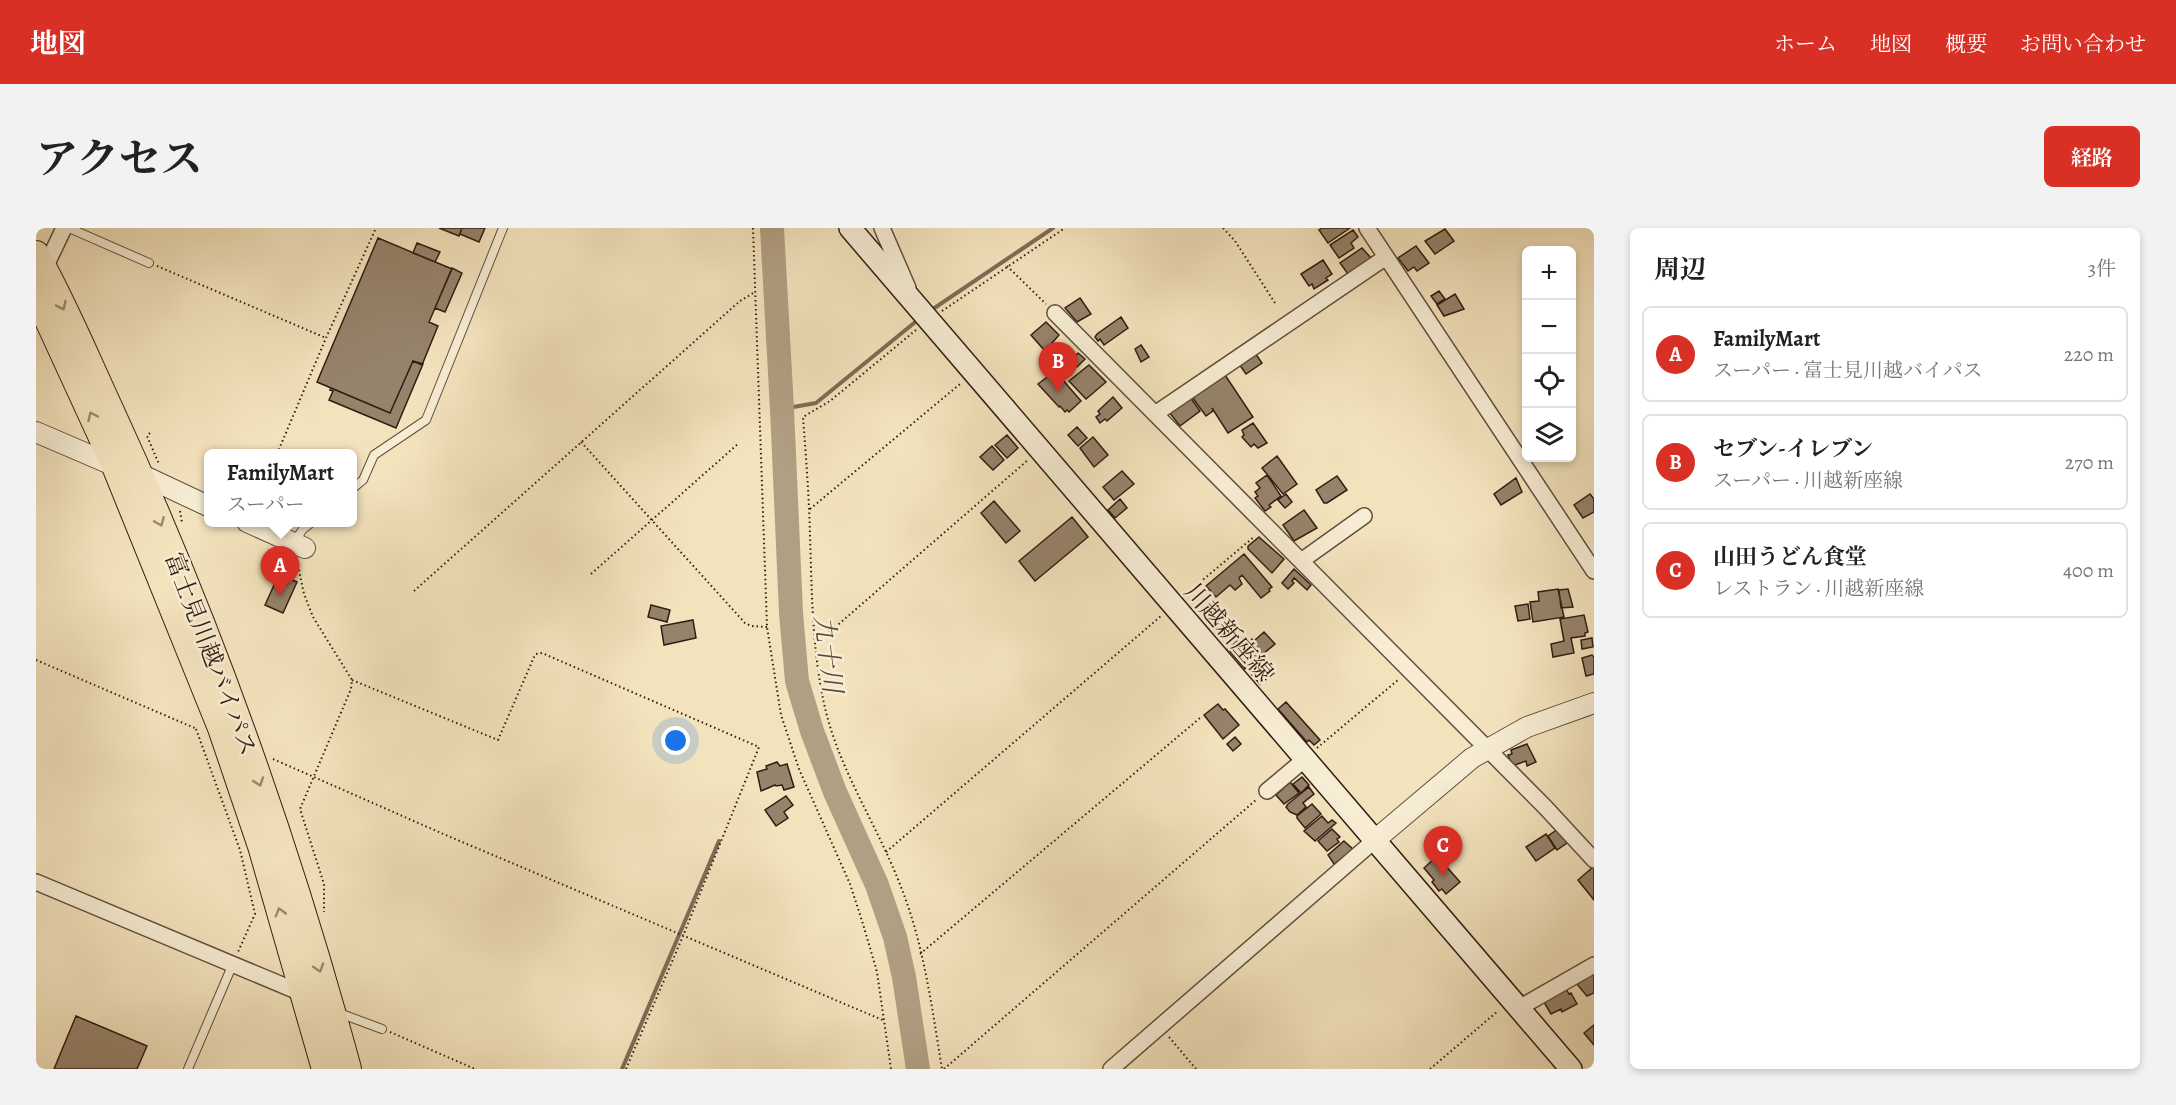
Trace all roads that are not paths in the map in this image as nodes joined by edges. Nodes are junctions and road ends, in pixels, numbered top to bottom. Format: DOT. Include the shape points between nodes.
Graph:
graph roads {
  1 [pos="66,228"];
  2 [pos="503,228"];
  3 [pos="850,228"];
  4 [pos="882,228"];
  5 [pos="1367,228"];
  6 [pos="1386,257"];
  7 [pos="149,263"];
  8 [pos="38,277"];
  9 [pos="922,312"];
  10 [pos="1055,313"];
  11 [pos="1155,414"];
  12 [pos="36,432"];
  13 [pos="115,466"];
  14 [pos="140,474"];
  15 [pos="357,485"];
  16 [pos="204,504"];
  17 [pos="1364,516"];
  18 [pos="259,527"];
  19 [pos="306,527"];
  20 [pos="300,545"];
  21 [pos="1301,561"];
  22 [pos="1594,571"];
  23 [pos="1594,703"];
  24 [pos="1487,749"];
  25 [pos="1305,759"];
  26 [pos="1267,791"];
  27 [pos="1375,840"];
  28 [pos="1594,860"];
  29 [pos="36,882"];
  30 [pos="1594,965"];
  31 [pos="232,966"];
  32 [pos="304,994"];
  33 [pos="1515,1004"];
  34 [pos="332,1011"];
  35 [pos="382,1029"];
  36 [pos="188,1069"];
  37 [pos="325,1069"];
  38 [pos="348,1069"];
  39 [pos="1111,1069"];
  40 [pos="1571,1069"];
  1 -- 7 [label="lane"];
  1 -- 8 [label="street"];
  2 -- 15 [label="lane" via="426,420 374,455"];
  3 -- 9 [label="main road, 川越新座線"];
  4 -- 9 [label="street"];
  5 -- 6 [label="street"];
  6 -- 11 [label="street"];
  6 -- 22 [label="street"];
  13 -- 8 [label="highway, 富士見川越バイパス, one-way"];
  8 -- 14 [label="highway, 富士見川越バイパス, one-way"];
  9 -- 25 [label="main road, 川越新座線"];
  10 -- 11 [label="street"];
  11 -- 21 [label="street"];
  12 -- 13 [label="street"];
  13 -- 14 [label="street"];
  32 -- 13 [label="highway, 富士見川越バイパス, one-way" via="261,846 209,728"];
  14 -- 16 [label="street"];
  14 -- 34 [label="highway, 富士見川越バイパス, one-way" via="199,613 252,760"];
  17 -- 21 [label="street"];
  18 -- 20 [label="street"];
  19 -- 20 [label="lane"];
  21 -- 24 [label="street"];
  23 -- 24 [label="street" via="1527,728"];
  24 -- 27 [label="street"];
  24 -- 28 [label="street"];
  25 -- 26 [label="street"];
  25 -- 27 [label="main road, 川越新座線"];
  27 -- 33 [label="main road, 川越新座線"];
  27 -- 39 [label="street"];
  29 -- 31 [label="street"];
  30 -- 33 [label="street"];
  31 -- 32 [label="street"];
  31 -- 36 [label="lane"];
  32 -- 34 [label="street"];
  32 -- 37 [label="highway, 富士見川越バイパス"];
  33 -- 40 [label="main road, 川越新座線"];
  34 -- 35 [label="lane"];
  34 -- 38 [label="highway, 富士見川越バイパス"];
}
